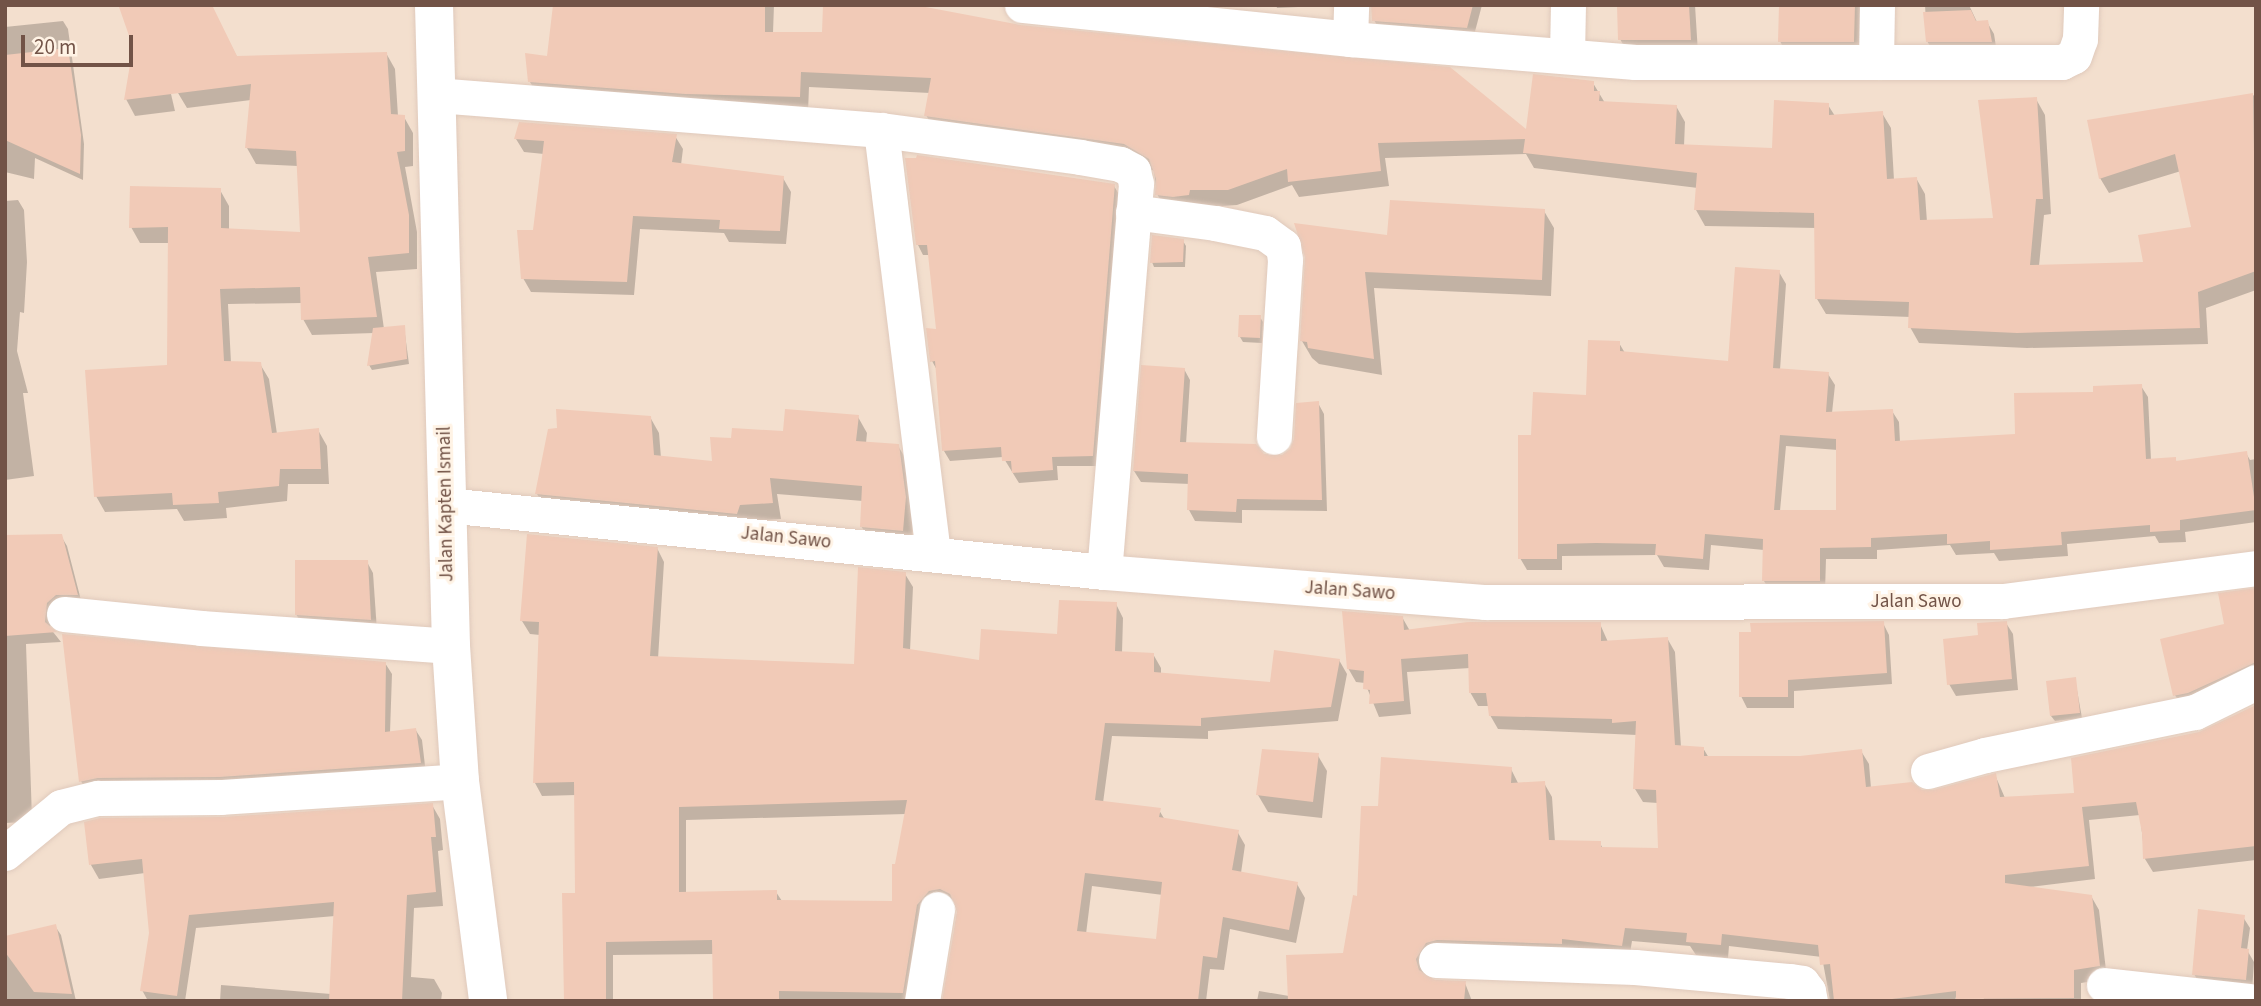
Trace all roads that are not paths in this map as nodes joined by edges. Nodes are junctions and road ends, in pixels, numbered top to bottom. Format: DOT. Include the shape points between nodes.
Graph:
graph roads {
  1 [pos="434,5"];
  2 [pos="1021,5"];
  3 [pos="1351,5"];
  4 [pos="1568,5"];
  5 [pos="1877,5"];
  6 [pos="2081,5"];
  7 [pos="1066,8"];
  8 [pos="1350,39"];
  9 [pos="1566,56"];
  10 [pos="1876,62"];
  11 [pos="436,95"];
  12 [pos="881,130"];
  13 [pos="1133,212"];
  14 [pos="1274,437"];
  15 [pos="446,505"];
  16 [pos="933,552"];
  17 [pos="2256,568"];
  18 [pos="1104,572"];
  19 [pos="64,614"];
  20 [pos="451,646"];
  21 [pos="2256,682"];
  22 [pos="1928,771"];
  23 [pos="460,781"];
  24 [pos="5,853"];
  25 [pos="937,909"];
  26 [pos="1436,960"];
  27 [pos="2105,985"];
  28 [pos="488,1001"];
  29 [pos="922,1001"];
  30 [pos="1810,1001"];
  31 [pos="2249,1001"];
  1 -- 11 [label="street, Jalan Kapten Ismail"];
  2 -- 7 [label="street"];
  3 -- 8 [label="street"];
  4 -- 9 [label="street"];
  5 -- 10 [label="street"];
  6 -- 10 [label="street" via="2080,39 2074,56 2062,62"];
  7 -- 8 [label="street"];
  8 -- 9 [label="street"];
  9 -- 10 [label="street" via="1635,62"];
  11 -- 12 [label="street"];
  11 -- 15 [label="street, Jalan Kapten Ismail"];
  12 -- 13 [label="street" via="1120,164 1133,171"];
  12 -- 16 [label="street"];
  13 -- 14 [label="street" via="1265,233 1283,246"];
  13 -- 18 [label="street"];
  15 -- 16 [label="street, Jalan Sawo"];
  15 -- 20 [label="street, Jalan Kapten Ismail"];
  16 -- 18 [label="street, Jalan Sawo"];
  17 -- 18 [label="street, Jalan Sawo" via="2003,601 1685,604 1485,602"];
  19 -- 20 [label="street"];
  20 -- 23 [label="street, Jalan Kapten Ismail"];
  21 -- 22 [label="street" via="2195,712"];
  23 -- 24 [label="street" via="221,797 98,799 61,807"];
  23 -- 28 [label="street, Jalan Kapten Ismail"];
  25 -- 29 [label="street"];
  26 -- 30 [label="street" via="1635,967 1790,981 1802,983"];
  27 -- 31 [label="street"];
}
